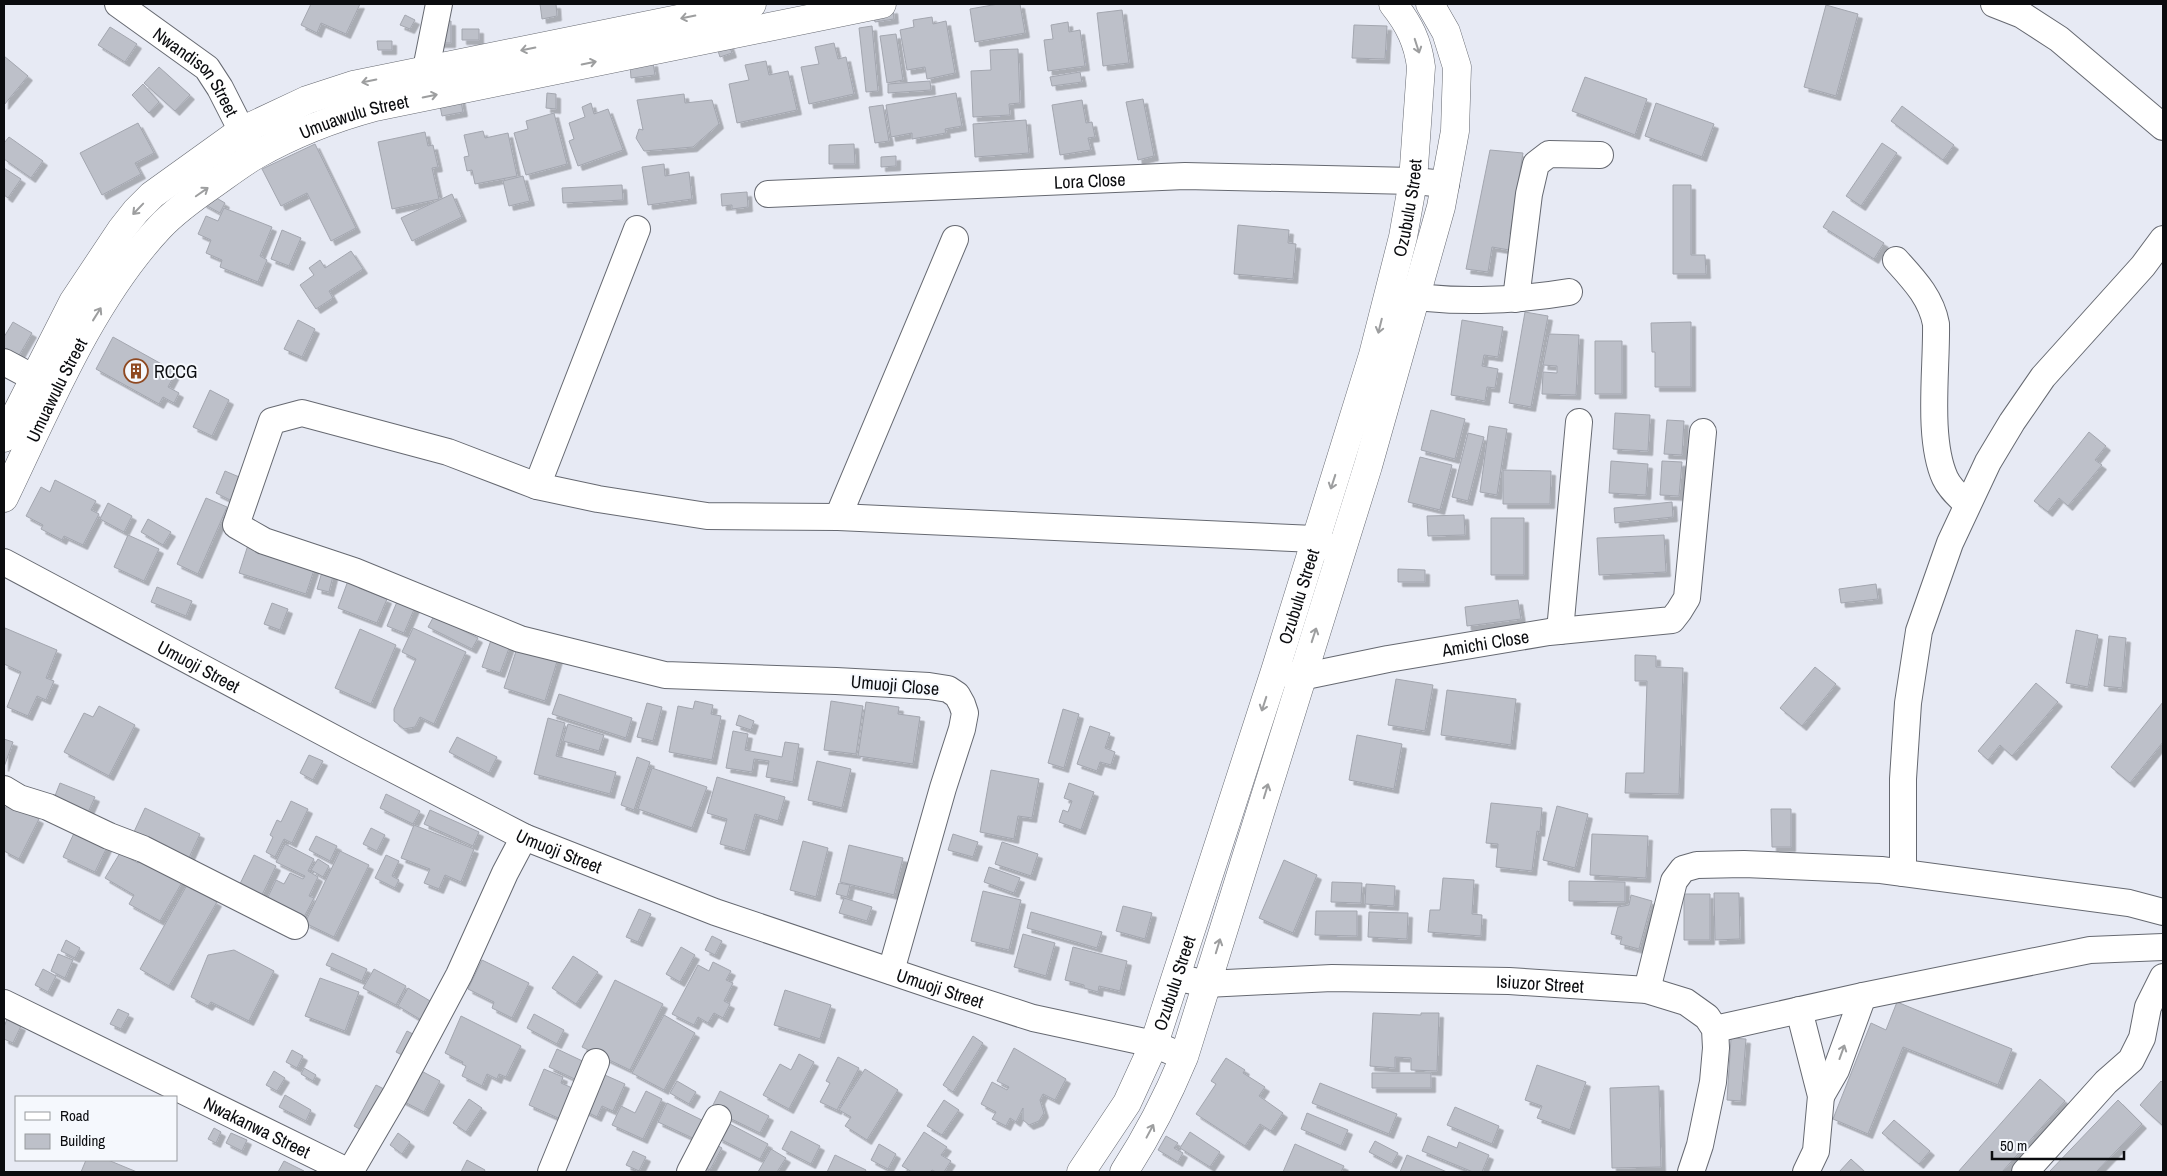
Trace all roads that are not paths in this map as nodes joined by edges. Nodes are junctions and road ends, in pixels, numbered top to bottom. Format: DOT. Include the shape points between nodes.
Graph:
graph roads {
  1 [pos="118,4"];
  2 [pos="439,4"];
  3 [pos="752,4"];
  4 [pos="882,4"];
  5 [pos="1393,4"];
  6 [pos="1430,4"];
  7 [pos="1994,4"];
  8 [pos="426,69"];
  9 [pos="2163,128"];
  10 [pos="241,131"];
  11 [pos="255,155"];
  12 [pos="1600,156"];
  13 [pos="1413,180"];
  14 [pos="1446,184"];
  15 [pos="768,194"];
  16 [pos="637,229"];
  17 [pos="954,239"];
  18 [pos="2163,239"];
  19 [pos="1896,260"];
  20 [pos="1389,292"];
  21 [pos="1569,292"];
  22 [pos="1417,298"];
  23 [pos="1516,299"];
  24 [pos="4,362"];
  25 [pos="34,378"];
  26 [pos="1579,422"];
  27 [pos="1703,432"];
  28 [pos="4,438"];
  29 [pos="537,486"];
  30 [pos="4,498"];
  31 [pos="1967,504"];
  32 [pos="838,517"];
  33 [pos="1314,539"];
  34 [pos="1340,553"];
  35 [pos="4,562"];
  36 [pos="1560,631"];
  37 [pos="1275,671"];
  38 [pos="1301,676"];
  39 [pos="4,789"];
  40 [pos="524,837"];
  41 [pos="1903,873"];
  42 [pos="2129,903"];
  43 [pos="2163,912"];
  44 [pos="295,926"];
  45 [pos="2163,947"];
  46 [pos="2128,948"];
  47 [pos="891,971"];
  48 [pos="1176,977"];
  49 [pos="2163,977"];
  50 [pos="1206,984"];
  51 [pos="1647,990"];
  52 [pos="1863,996"];
  53 [pos="4,1003"];
  54 [pos="1799,1010"];
  55 [pos="1715,1029"];
  56 [pos="1154,1044"];
  57 [pos="1184,1057"];
  58 [pos="596,1062"];
  59 [pos="1821,1096"];
  60 [pos="718,1118"];
  61 [pos="350,1172"];
  62 [pos="552,1172"];
  63 [pos="690,1172"];
  64 [pos="1081,1172"];
  65 [pos="1124,1172"];
  66 [pos="1691,1172"];
  67 [pos="1806,1172"];
  68 [pos="2026,1172"];
  1 -- 10 [label="street, Nwandison Street" via="207,68"];
  2 -- 8 [label="street"];
  3 -- 8 [label="main road, Umuawulu Street, one-way"];
  11 -- 4 [label="main road, Umuawulu Street, one-way" via="345,115 375,107"];
  5 -- 13 [label="main road, Ozubulu Street, one-way" via="1410,26 1421,67"];
  6 -- 14 [label="main road, Ozubulu Street" via="1446,32 1457,67 1455,131"];
  7 -- 9 [label="street" via="2022,15 2059,39"];
  8 -- 10 [label="main road, Umuawulu Street, one-way" via="353,85 307,100"];
  10 -- 11 [label="street, Nwandison Street"];
  10 -- 25 [label="main road, Umuawulu Street, one-way" via="152,195 136,211 73,302"];
  30 -- 11 [label="main road, Umuawulu Street, one-way" via="80,344 123,273 175,213"];
  12 -- 23 [label="street" via="1549,154 1536,164 1529,194"];
  13 -- 14 [label="street, Lora Close"];
  13 -- 15 [label="street, Lora Close" via="1185,176"];
  13 -- 20 [label="main road, Ozubulu Street"];
  14 -- 22 [label="main road, Ozubulu Street"];
  16 -- 29 [label="street"];
  17 -- 32 [label="street"];
  18 -- 31 [label="street" via="2043,378 2008,430"];
  19 -- 31 [label="street" via="1922,289 1934,312 1936,437 1941,466 1950,487"];
  20 -- 22 [label="street"];
  20 -- 33 [label="main road, Ozubulu Street, one-way" via="1373,355"];
  21 -- 23 [label="street"];
  22 -- 23 [label="street"];
  22 -- 34 [label="main road, Ozubulu Street"];
  24 -- 25 [label="street"];
  25 -- 28 [label="main road, Umuawulu Street"];
  26 -- 36 [label="street"];
  27 -- 36 [label="street, Amichi Close" via="1687,598 1680,612 1672,620"];
  29 -- 32 [label="street" via="707,516"];
  29 -- 47 [label="street, Umuoji Close" via="448,452 302,413 272,420 236,525 264,541 354,571 520,639 665,675 929,686 948,689 957,695 965,713 962,729"];
  31 -- 41 [label="street" via="1919,631 1908,703 1903,779"];
  32 -- 33 [label="street"];
  33 -- 34 [label="street"];
  33 -- 37 [label="main road, Ozubulu Street"];
  38 -- 34 [label="main road, Ozubulu Street, one-way"];
  35 -- 40 [label="street, Umuoji Street"];
  36 -- 38 [label="street, Amichi Close"];
  37 -- 38 [label="street"];
  37 -- 48 [label="main road, Ozubulu Street, one-way"];
  50 -- 38 [label="main road, Ozubulu Street, one-way"];
  39 -- 44 [label="street" via="143,849"];
  40 -- 47 [label="street, Umuoji Street" via="715,912"];
  40 -- 61 [label="street" via="460,975"];
  41 -- 42 [label="street"];
  41 -- 51 [label="street" via="1744,864 1698,865 1683,869 1674,881"];
  42 -- 43 [label="street"];
  42 -- 46 [label="street" via="2138,920"];
  45 -- 46 [label="street"];
  46 -- 52 [label="street" via="2090,950"];
  47 -- 56 [label="street, Umuoji Street" via="1033,1018"];
  48 -- 50 [label="street, Isiuzor Street"];
  48 -- 56 [label="main road, Ozubulu Street"];
  49 -- 68 [label="street" via="2148,1007 2142,1038 2131,1060 2106,1082"];
  50 -- 51 [label="street, Isiuzor Street" via="1332,978 1509,981"];
  50 -- 57 [label="main road, Ozubulu Street"];
  51 -- 55 [label="street, Isiuzor Street" via="1686,1002 1707,1017"];
  52 -- 54 [label="street"];
  59 -- 52 [label="street, one-way" via="1836,1070"];
  53 -- 61 [label="street, Nwakanwa Street"];
  54 -- 55 [label="street"];
  54 -- 59 [label="street"];
  55 -- 66 [label="street" via="1713,1082"];
  56 -- 57 [label="street, Umuoji Street"];
  56 -- 64 [label="main road, Ozubulu Street" via="1127,1103"];
  65 -- 57 [label="main road, Ozubulu Street, one-way" via="1167,1098"];
  58 -- 62 [label="street"];
  59 -- 67 [label="street" via="1816,1152"];
  60 -- 63 [label="street"];
}
